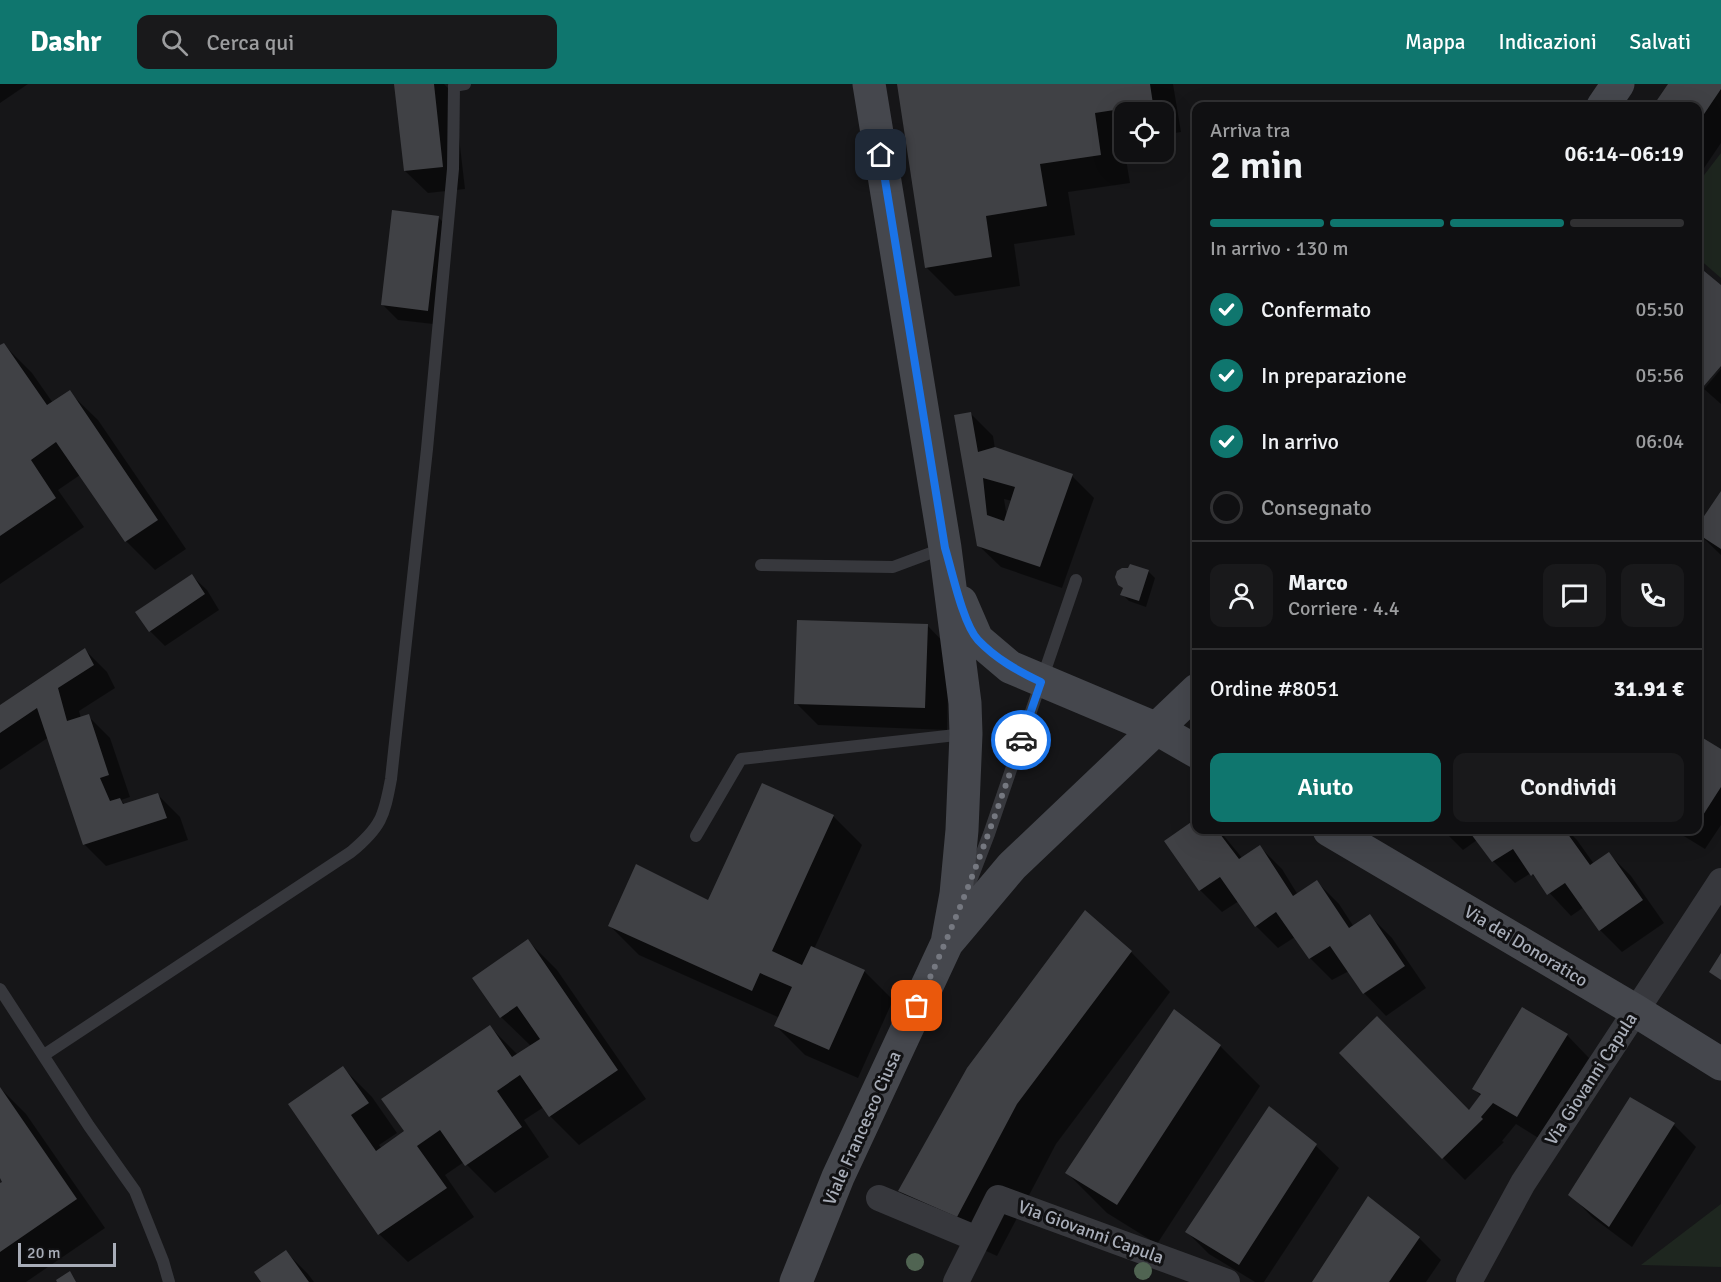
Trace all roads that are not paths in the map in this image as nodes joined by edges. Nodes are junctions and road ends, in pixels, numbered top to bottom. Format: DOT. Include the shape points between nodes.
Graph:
graph roads {
  1 [pos="465,84"];
  2 [pos="869,84"];
  3 [pos="1618,84"];
  4 [pos="1606,102"];
  5 [pos="945,548"];
  6 [pos="761,564"];
  7 [pos="1076,580"];
  8 [pos="1041,682"];
  9 [pos="1192,695"];
  10 [pos="965,718"];
  11 [pos="1156,729"];
  12 [pos="1192,749"];
  13 [pos="1336,834"];
  14 [pos="696,836"];
  15 [pos="1721,881"];
  16 [pos="946,942"];
  17 [pos="0,989"];
  18 [pos="1636,1011"];
  19 [pos="44,1055"];
  20 [pos="1721,1064"];
  21 [pos="879,1198"];
  22 [pos="977,1239"];
  23 [pos="169,1282"];
  24 [pos="796,1282"];
  25 [pos="956,1282"];
  26 [pos="1227,1282"];
  27 [pos="1468,1282"];
  1 -- 19 [label="lane" via="454,86 453,169 427,449 391,779 380,821 371,836 351,852"];
  2 -- 5 [label="street"];
  3 -- 4 [label="street"];
  5 -- 6 [label="lane" via="893,567"];
  5 -- 8 [label="street" via="977,639 1010,667"];
  5 -- 10 [label="street, Viale Francesco Ciusa"];
  7 -- 8 [label="lane"];
  8 -- 11 [label="street"];
  8 -- 16 [label="lane" via="989,834"];
  9 -- 11 [label="street, Viale Francesco Ciusa"];
  10 -- 14 [label="lane" via="741,759"];
  10 -- 16 [label="street, Viale Francesco Ciusa" via="962,830 956,894"];
  11 -- 12 [label="street"];
  11 -- 16 [label="street, Viale Francesco Ciusa" via="1012,866"];
  13 -- 18 [label="street, Via dei Donoratico"];
  15 -- 18 [label="street, Via Giovanni Capula"];
  16 -- 24 [label="street, Viale Francesco Ciusa" via="838,1177"];
  17 -- 19 [label="lane"];
  18 -- 20 [label="street, Via dei Donoratico"];
  18 -- 27 [label="street, Via Giovanni Capula" via="1523,1183"];
  19 -- 23 [label="lane" via="135,1191"];
  21 -- 22 [label="street"];
  22 -- 25 [label="street, Via Giovanni Capula"];
  22 -- 26 [label="street, Via Giovanni Capula" via="998,1198"];
}
